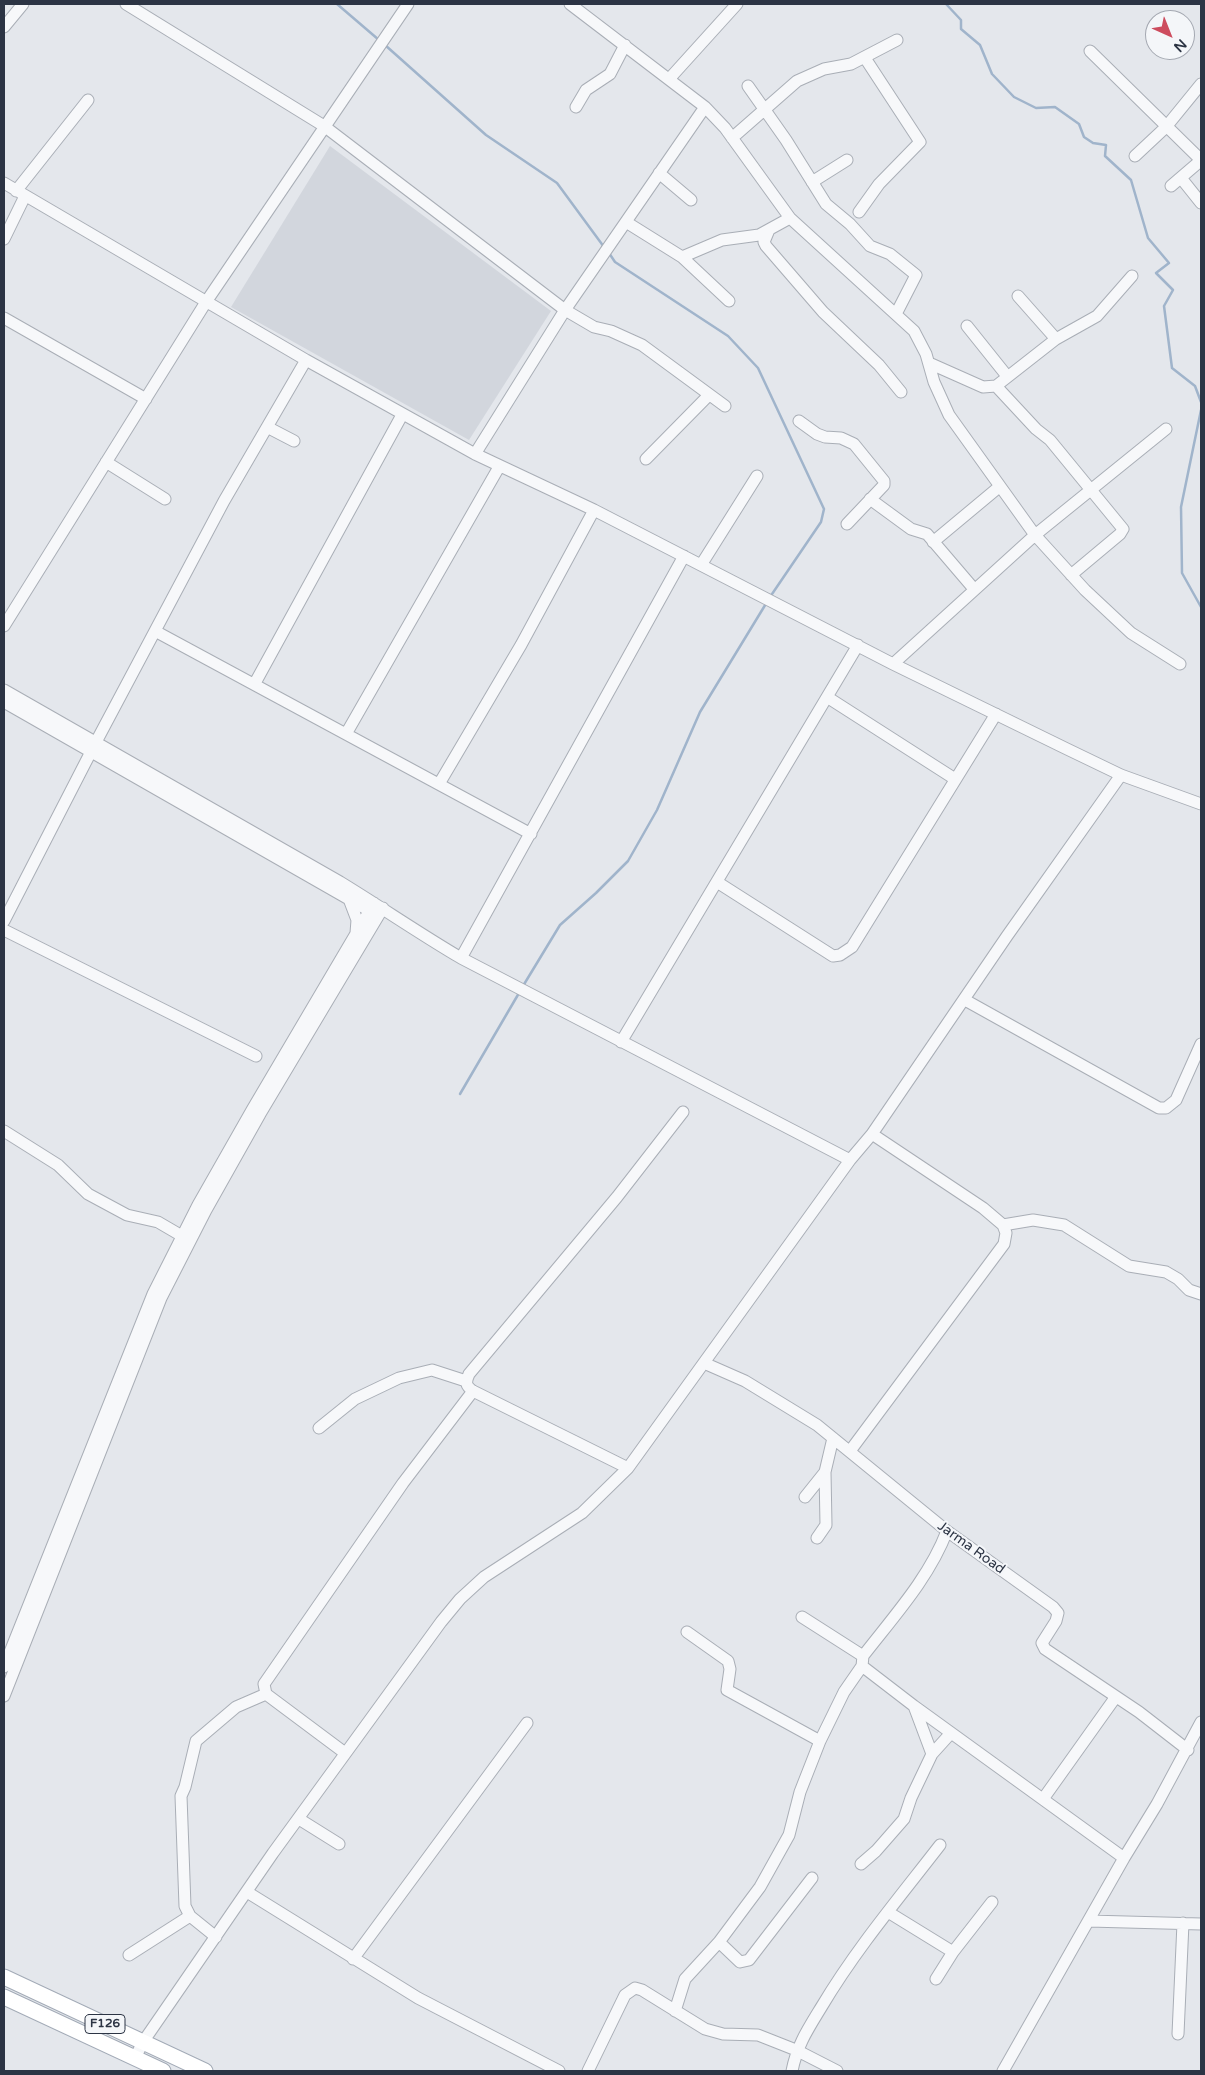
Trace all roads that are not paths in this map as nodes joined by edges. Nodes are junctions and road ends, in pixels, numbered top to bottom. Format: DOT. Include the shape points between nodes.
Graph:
graph roads {
  1 [pos="23,4"];
  2 [pos="126,4"];
  3 [pos="408,4"];
  4 [pos="570,4"];
  5 [pos="737,4"];
  6 [pos="4,27"];
  7 [pos="896,40"];
  8 [pos="625,45"];
  9 [pos="1090,52"];
  10 [pos="865,58"];
  11 [pos="670,78"];
  12 [pos="1201,84"];
  13 [pos="748,86"];
  14 [pos="88,100"];
  15 [pos="576,107"];
  16 [pos="705,107"];
  17 [pos="764,109"];
  18 [pos="324,126"];
  19 [pos="1166,127"];
  20 [pos="732,138"];
  21 [pos="1135,156"];
  22 [pos="847,160"];
  23 [pos="659,173"];
  24 [pos="1181,178"];
  25 [pos="812,182"];
  26 [pos="4,183"];
  27 [pos="1171,186"];
  28 [pos="21,193"];
  29 [pos="691,200"];
  30 [pos="1201,203"];
  31 [pos="859,212"];
  32 [pos="790,218"];
  33 [pos="626,222"];
  34 [pos="769,230"];
  35 [pos="4,238"];
  36 [pos="682,257"];
  37 [pos="1132,276"];
  38 [pos="1018,296"];
  39 [pos="729,301"];
  40 [pos="206,302"];
  41 [pos="565,310"];
  42 [pos="896,314"];
  43 [pos="4,318"];
  44 [pos="967,326"];
  45 [pos="1056,340"];
  46 [pos="306,360"];
  47 [pos="929,363"];
  48 [pos="1007,376"];
  49 [pos="996,386"];
  50 [pos="901,392"];
  51 [pos="709,395"];
  52 [pos="146,399"];
  53 [pos="725,406"];
  54 [pos="402,415"];
  55 [pos="799,421"];
  56 [pos="267,426"];
  57 [pos="1166,429"];
  58 [pos="294,441"];
  59 [pos="475,454"];
  60 [pos="646,459"];
  61 [pos="106,462"];
  62 [pos="499,466"];
  63 [pos="757,476"];
  64 [pos="999,488"];
  65 [pos="1092,489"];
  66 [pos="165,499"];
  67 [pos="870,499"];
  68 [pos="594,510"];
  69 [pos="847,524"];
  70 [pos="1035,535"];
  71 [pos="933,542"];
  72 [pos="684,556"];
  73 [pos="701,565"];
  74 [pos="1071,575"];
  75 [pos="974,589"];
  76 [pos="4,626"];
  77 [pos="155,631"];
  78 [pos="858,645"];
  79 [pos="893,664"];
  80 [pos="1180,664"];
  81 [pos="255,683"];
  82 [pos="4,690"];
  83 [pos="827,697"];
  84 [pos="4,702"];
  85 [pos="996,714"];
  86 [pos="346,734"];
  87 [pos="93,746"];
  88 [pos="1121,775"];
  89 [pos="955,778"];
  90 [pos="439,784"];
  91 [pos="1201,804"];
  92 [pos="532,834"];
  93 [pos="717,882"];
  94 [pos="349,899"];
  95 [pos="376,910"];
  96 [pos="4,921"];
  97 [pos="399,923"];
  98 [pos="4,930"];
  99 [pos="360,938"];
  100 [pos="461,958"];
  101 [pos="965,1000"];
  102 [pos="621,1042"];
  103 [pos="1201,1044"];
  104 [pos="256,1056"];
  105 [pos="683,1112"];
  106 [pos="4,1131"];
  107 [pos="872,1134"];
  108 [pos="850,1160"];
  109 [pos="1003,1225"];
  110 [pos="182,1236"];
  111 [pos="1201,1294"];
  112 [pos="704,1363"];
  113 [pos="466,1381"];
  114 [pos="473,1392"];
  115 [pos="319,1428"];
  116 [pos="833,1438"];
  117 [pos="850,1451"];
  118 [pos="628,1468"];
  119 [pos="825,1472"];
  120 [pos="805,1497"];
  121 [pos="947,1531"];
  122 [pos="817,1538"];
  123 [pos="802,1617"];
  124 [pos="687,1632"];
  125 [pos="863,1661"];
  126 [pos="4,1667"];
  127 [pos="266,1694"];
  128 [pos="4,1696"];
  129 [pos="1115,1698"];
  130 [pos="914,1706"];
  131 [pos="1201,1722"];
  132 [pos="527,1723"];
  133 [pos="951,1733"];
  134 [pos="820,1741"];
  135 [pos="1194,1744"];
  136 [pos="346,1753"];
  137 [pos="932,1754"];
  138 [pos="1043,1800"];
  139 [pos="299,1819"];
  140 [pos="339,1844"];
  141 [pos="940,1846"];
  142 [pos="1124,1858"];
  143 [pos="861,1864"];
  144 [pos="812,1878"];
  145 [pos="247,1892"];
  146 [pos="992,1902"];
  147 [pos="888,1912"];
  148 [pos="190,1916"];
  149 [pos="1089,1921"];
  150 [pos="1183,1923"];
  151 [pos="1201,1924"];
  152 [pos="216,1936"];
  153 [pos="719,1942"];
  154 [pos="953,1952"];
  155 [pos="129,1955"];
  156 [pos="353,1958"];
  157 [pos="4,1977"];
  158 [pos="936,1979"];
  159 [pos="4,1997"];
  160 [pos="675,2011"];
  161 [pos="1178,2034"];
  162 [pos="143,2042"];
  163 [pos="796,2050"];
  164 [pos="135,2058"];
  165 [pos="163,2071"];
  166 [pos="205,2071"];
  167 [pos="559,2071"];
  168 [pos="588,2071"];
  169 [pos="792,2071"];
  170 [pos="837,2071"];
  171 [pos="1003,2071"];
  1 -- 6 [label="street"];
  2 -- 18 [label="street"];
  3 -- 18 [label="street"];
  4 -- 8 [label="street"];
  5 -- 11 [label="street"];
  7 -- 10 [label="street"];
  8 -- 11 [label="street"];
  8 -- 15 [label="street" via="610,74 586,90"];
  9 -- 19 [label="street"];
  10 -- 17 [label="street" via="808,74"];
  10 -- 31 [label="street" via="920,142 879,184"];
  11 -- 16 [label="street"];
  12 -- 19 [label="street"];
  13 -- 17 [label="street"];
  14 -- 28 [label="street"];
  16 -- 20 [label="street"];
  16 -- 23 [label="street"];
  17 -- 20 [label="street"];
  17 -- 25 [label="street"];
  18 -- 40 [label="street"];
  18 -- 41 [label="street"];
  19 -- 21 [label="street"];
  19 -- 24 [label="street" via="1201,160"];
  20 -- 32 [label="street"];
  22 -- 25 [label="street"];
  23 -- 29 [label="street"];
  23 -- 33 [label="street"];
  24 -- 27 [label="street"];
  24 -- 30 [label="street"];
  25 -- 42 [label="street" via="826,204 870,246 890,254 916,275"];
  26 -- 28 [label="street"];
  28 -- 35 [label="street"];
  28 -- 40 [label="street"];
  32 -- 34 [label="street"];
  32 -- 42 [label="street"];
  33 -- 36 [label="street"];
  33 -- 41 [label="street"];
  34 -- 36 [label="street" via="759,235 722,240"];
  34 -- 50 [label="street" via="766,246 823,312 879,365"];
  36 -- 39 [label="street"];
  37 -- 45 [label="street" via="1104,311"];
  38 -- 45 [label="street"];
  40 -- 46 [label="street"];
  40 -- 52 [label="street"];
  41 -- 51 [label="street" via="594,327 642,345"];
  41 -- 59 [label="street"];
  42 -- 47 [label="street" via="921,341"];
  43 -- 52 [label="street"];
  44 -- 48 [label="street"];
  45 -- 48 [label="street"];
  46 -- 54 [label="street"];
  46 -- 56 [label="street"];
  47 -- 49 [label="street" via="983,387"];
  47 -- 64 [label="street" via="942,402"];
  48 -- 49 [label="street"];
  49 -- 65 [label="street" via="1050,440"];
  51 -- 53 [label="street"];
  51 -- 60 [label="street"];
  52 -- 61 [label="street"];
  54 -- 59 [label="street"];
  54 -- 81 [label="street"];
  55 -- 67 [label="street" via="817,434 854,444 884,481"];
  56 -- 58 [label="street"];
  56 -- 77 [label="street"];
  57 -- 65 [label="street"];
  59 -- 62 [label="street"];
  61 -- 66 [label="street"];
  61 -- 76 [label="street"];
  62 -- 68 [label="street"];
  62 -- 86 [label="street"];
  63 -- 73 [label="street"];
  64 -- 70 [label="street"];
  64 -- 71 [label="street"];
  65 -- 70 [label="street"];
  65 -- 74 [label="street" via="1123,531"];
  67 -- 69 [label="street"];
  67 -- 71 [label="street" via="911,529 923,531"];
  68 -- 72 [label="street"];
  68 -- 90 [label="street" via="521,645"];
  70 -- 74 [label="street"];
  70 -- 75 [label="street"];
  71 -- 75 [label="street"];
  72 -- 73 [label="street"];
  72 -- 92 [label="street"];
  73 -- 78 [label="street"];
  74 -- 80 [label="street" via="1131,633"];
  75 -- 79 [label="street"];
  77 -- 81 [label="street"];
  77 -- 87 [label="street"];
  78 -- 79 [label="street"];
  78 -- 83 [label="street"];
  79 -- 85 [label="street"];
  81 -- 86 [label="street"];
  82 -- 87 [label="street"];
  83 -- 89 [label="street"];
  83 -- 93 [label="street"];
  84 -- 87 [label="street"];
  85 -- 88 [label="street"];
  85 -- 89 [label="street"];
  86 -- 90 [label="street"];
  87 -- 94 [label="street"];
  87 -- 95 [label="street"];
  87 -- 96 [label="street"];
  88 -- 91 [label="street"];
  88 -- 101 [label="street"];
  89 -- 93 [label="street" via="852,947 840,956 833,956"];
  90 -- 92 [label="street"];
  92 -- 100 [label="street"];
  93 -- 102 [label="street"];
  94 -- 95 [label="street"];
  94 -- 99 [label="street"];
  95 -- 97 [label="street"];
  95 -- 99 [label="street"];
  97 -- 99 [label="street" via="381,925"];
  97 -- 100 [label="street"];
  98 -- 104 [label="street"];
  99 -- 110 [label="street" via="252,1110"];
  99 -- 128 [label="street" via="206,1210 161,1298"];
  100 -- 102 [label="street"];
  101 -- 103 [label="street" via="1160,1108 1172,1105 1176,1100"];
  101 -- 107 [label="street"];
  102 -- 108 [label="street"];
  105 -- 113 [label="street"];
  106 -- 110 [label="street" via="58,1165 88,1194 127,1215 158,1222"];
  107 -- 108 [label="street"];
  107 -- 109 [label="street" via="983,1208"];
  108 -- 112 [label="street"];
  109 -- 111 [label="street" via="1033,1220 1064,1225 1129,1266 1166,1272 1189,1290"];
  109 -- 117 [label="street" via="1006,1233 1004,1244"];
  110 -- 126 [label="street" via="153,1294"];
  112 -- 116 [label="street, Jarma Road" via="791,1408"];
  112 -- 118 [label="street"];
  113 -- 114 [label="street"];
  113 -- 115 [label="street" via="432,1370 400,1378 355,1399"];
  114 -- 118 [label="street"];
  114 -- 127 [label="street" via="403,1484 264,1684"];
  116 -- 117 [label="street, Jarma Road"];
  116 -- 119 [label="street"];
  117 -- 121 [label="street, Jarma Road"];
  118 -- 136 [label="street" via="582,1513 471,1588 422,1646"];
  119 -- 120 [label="street"];
  119 -- 122 [label="street" via="826,1525"];
  121 -- 125 [label="street" via="928,1571"];
  121 -- 129 [label="street, Jarma Road" via="1054,1607 1058,1613 1056,1621 1045,1636 1043,1646"];
  123 -- 125 [label="street"];
  124 -- 134 [label="street" via="728,1661 727,1690"];
  125 -- 130 [label="street"];
  125 -- 134 [label="street"];
  127 -- 136 [label="street"];
  127 -- 148 [label="street" via="236,1707 196,1741 181,1796 185,1906"];
  129 -- 135 [label="street, Jarma Road"];
  129 -- 138 [label="street"];
  130 -- 133 [label="street"];
  130 -- 137 [label="street"];
  131 -- 135 [label="street"];
  132 -- 156 [label="street"];
  133 -- 137 [label="street"];
  133 -- 138 [label="street"];
  134 -- 153 [label="street" via="800,1792 789,1836 760,1887"];
  135 -- 142 [label="street"];
  136 -- 139 [label="street"];
  137 -- 143 [label="street" via="904,1819"];
  138 -- 142 [label="street"];
  139 -- 140 [label="street"];
  139 -- 145 [label="street"];
  141 -- 147 [label="street"];
  142 -- 149 [label="street"];
  144 -- 153 [label="street" via="749,1960 740,1962"];
  145 -- 152 [label="street"];
  145 -- 156 [label="street"];
  146 -- 154 [label="street"];
  147 -- 154 [label="street"];
  147 -- 163 [label="street" via="832,1989"];
  148 -- 152 [label="street"];
  148 -- 155 [label="street"];
  149 -- 150 [label="street"];
  149 -- 171 [label="street"];
  150 -- 151 [label="street"];
  150 -- 161 [label="street"];
  152 -- 162 [label="street"];
  153 -- 160 [label="street" via="684,1980"];
  154 -- 158 [label="street"];
  156 -- 167 [label="street" via="418,1998"];
  157 -- 162 [label="main road, F126"];
  159 -- 164 [label="main road, F126"];
  160 -- 163 [label="street" via="714,2032 758,2035"];
  160 -- 168 [label="street" via="642,1990 630,1990"];
  162 -- 164 [label="street"];
  162 -- 166 [label="main road, F126"];
  163 -- 169 [label="street"];
  163 -- 170 [label="street"];
  164 -- 165 [label="main road, F126"];
}
